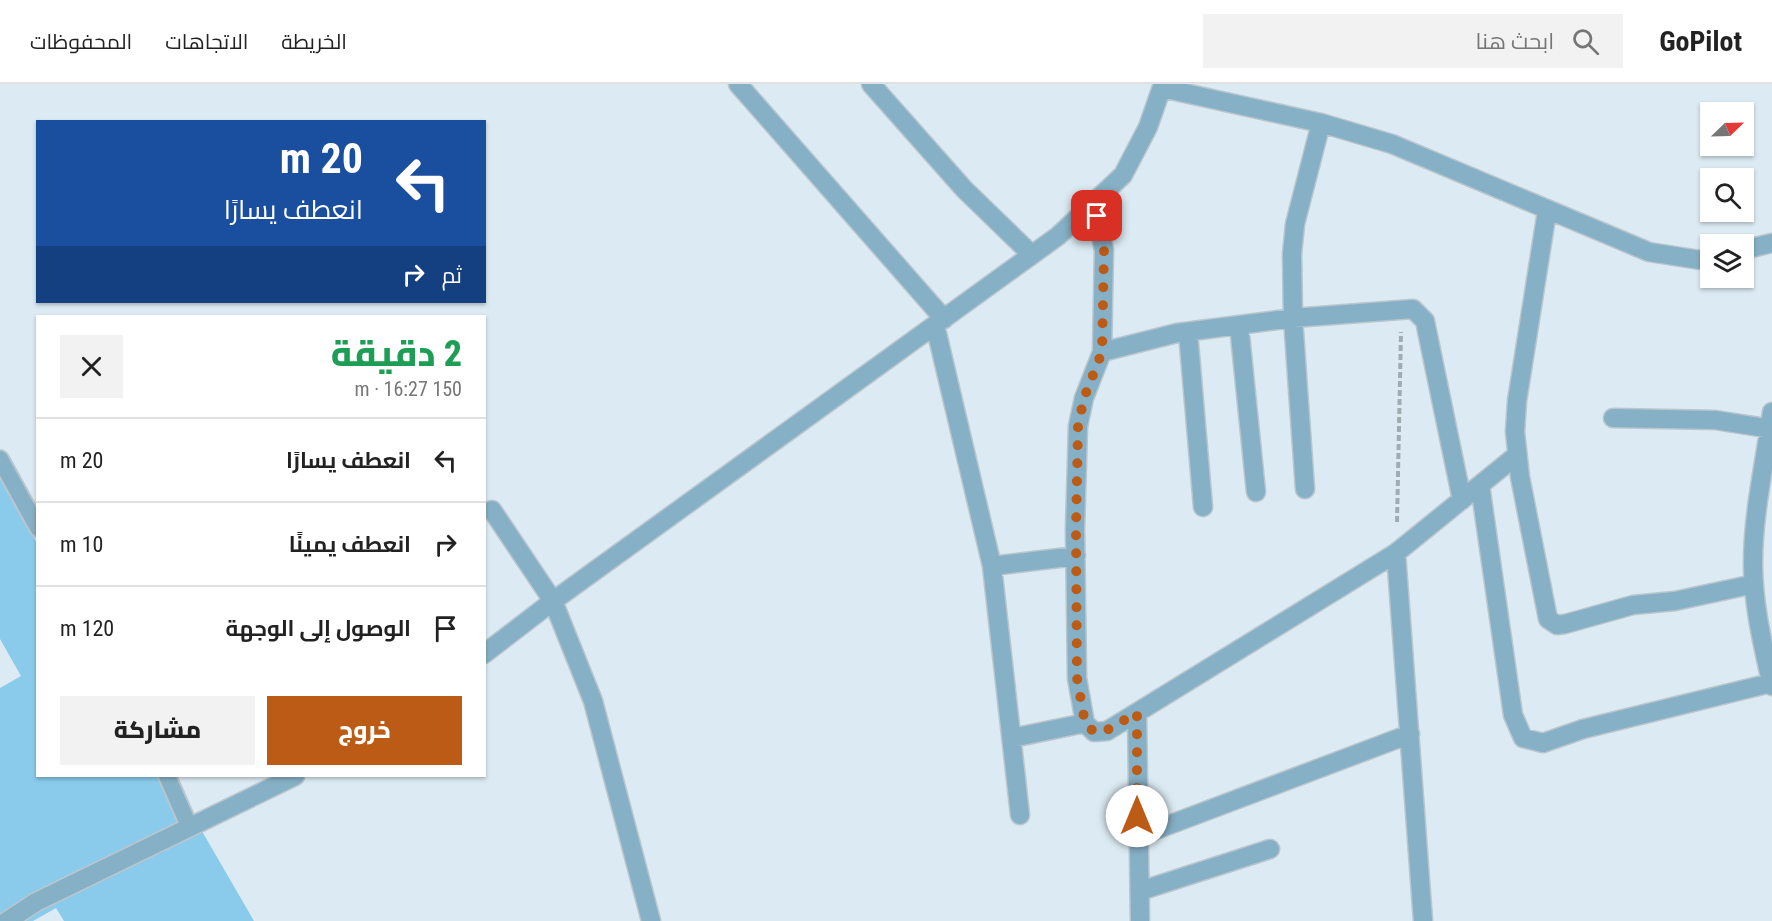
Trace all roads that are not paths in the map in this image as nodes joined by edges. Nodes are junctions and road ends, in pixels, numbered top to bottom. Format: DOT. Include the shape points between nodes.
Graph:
graph roads {
  1 [pos="738,84"];
  2 [pos="871,84"];
  3 [pos="1162,86"];
  4 [pos="1321,123"];
  5 [pos="1094,204"];
  6 [pos="1547,211"];
  7 [pos="1772,243"];
  8 [pos="1754,247"];
  9 [pos="1032,255"];
  10 [pos="1700,260"];
  11 [pos="1293,318"];
  12 [pos="939,322"];
  13 [pos="1239,325"];
  14 [pos="1188,332"];
  15 [pos="1102,352"];
  16 [pos="1613,418"];
  17 [pos="1771,423"];
  18 [pos="1517,455"];
  19 [pos="0,459"];
  20 [pos="1480,485"];
  21 [pos="1305,489"];
  22 [pos="1256,492"];
  23 [pos="1462,500"];
  24 [pos="1203,507"];
  25 [pos="492,510"];
  26 [pos="36,524"];
  27 [pos="1396,553"];
  28 [pos="1076,556"];
  29 [pos="992,566"];
  30 [pos="1754,584"];
  31 [pos="553,601"];
  32 [pos="486,652"];
  33 [pos="1772,684"];
  34 [pos="1137,713"];
  35 [pos="1085,723"];
  36 [pos="1410,734"];
  37 [pos="1012,738"];
  38 [pos="167,777"];
  39 [pos="294,777"];
  40 [pos="1020,815"];
  41 [pos="189,826"];
  42 [pos="1137,837"];
  43 [pos="1270,849"];
  44 [pos="1140,891"];
  45 [pos="7,921"];
  46 [pos="651,921"];
  47 [pos="1140,921"];
  48 [pos="1423,921"];
  1 -- 12 [label="street"];
  2 -- 9 [label="street" via="964,189"];
  3 -- 4 [label="street"];
  3 -- 5 [label="street" via="1148,127 1123,175"];
  4 -- 6 [label="street" via="1392,144"];
  4 -- 11 [label="street" via="1295,224"];
  5 -- 9 [label="street"];
  5 -- 15 [label="street" via="1104,250"];
  6 -- 10 [label="street" via="1649,252"];
  6 -- 18 [label="street" via="1517,401"];
  7 -- 8 [label="street"];
  9 -- 12 [label="street"];
  11 -- 13 [label="street"];
  11 -- 21 [label="street"];
  11 -- 23 [label="street" via="1402,308 1413,309 1425,321"];
  12 -- 29 [label="street"];
  12 -- 31 [label="street"];
  13 -- 14 [label="street"];
  13 -- 22 [label="street"];
  14 -- 15 [label="street"];
  14 -- 24 [label="street"];
  15 -- 28 [label="street" via="1078,426"];
  16 -- 17 [label="street"];
  17 -- 30 [label="street" via="1759,502"];
  18 -- 20 [label="street"];
  18 -- 30 [label="street" via="1545,612 1553,623 1565,624 1633,604 1675,601"];
  19 -- 26 [label="lane"];
  20 -- 23 [label="street"];
  20 -- 33 [label="street" via="1513,715 1523,738 1543,743 1583,729"];
  23 -- 27 [label="street"];
  25 -- 31 [label="street"];
  27 -- 34 [label="street"];
  27 -- 36 [label="street"];
  28 -- 29 [label="street"];
  28 -- 35 [label="street" via="1077,678"];
  29 -- 37 [label="street"];
  30 -- 33 [label="street"];
  31 -- 32 [label="street"];
  31 -- 46 [label="street" via="593,701"];
  34 -- 35 [label="street" via="1099,733"];
  34 -- 42 [label="street"];
  35 -- 37 [label="street"];
  36 -- 42 [label="street"];
  36 -- 48 [label="street"];
  37 -- 40 [label="street"];
  38 -- 41 [label="lane"];
  39 -- 41 [label="street"];
  41 -- 45 [label="street" via="36,902"];
  42 -- 44 [label="street"];
  43 -- 44 [label="street"];
  44 -- 47 [label="street"];
}
